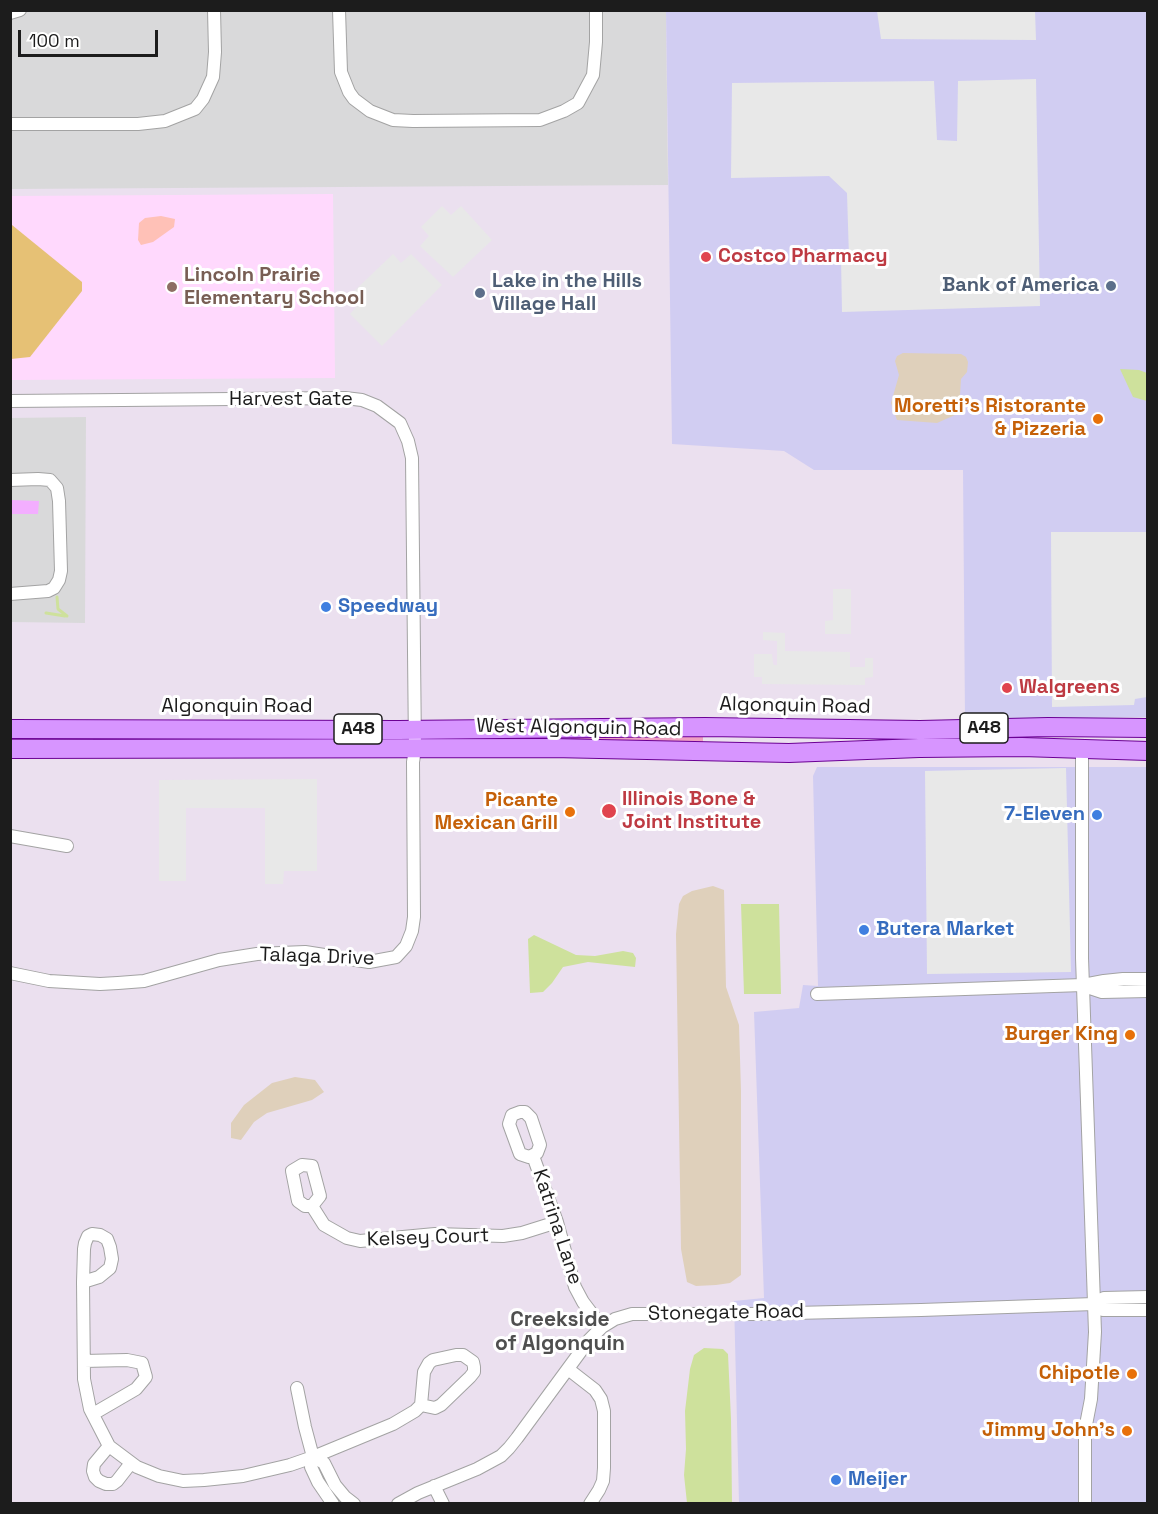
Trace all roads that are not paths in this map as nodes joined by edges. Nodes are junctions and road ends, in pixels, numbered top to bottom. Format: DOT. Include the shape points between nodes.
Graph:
graph roads {
  1 [pos="20,10"];
  2 [pos="214,10"];
  3 [pos="339,10"];
  4 [pos="596,10"];
  5 [pos="10,13"];
  6 [pos="10,124"];
  7 [pos="10,401"];
  8 [pos="10,480"];
  9 [pos="10,594"];
  10 [pos="1148,728"];
  11 [pos="10,729"];
  12 [pos="415,729"];
  13 [pos="1082,748"];
  14 [pos="10,749"];
  15 [pos="415,749"];
  16 [pos="1148,750"];
  17 [pos="10,836"];
  18 [pos="67,846"];
  19 [pos="10,973"];
  20 [pos="1148,979"];
  21 [pos="1083,985"];
  22 [pos="1148,991"];
  23 [pos="817,994"];
  24 [pos="533,1156"];
  25 [pos="312,1206"];
  26 [pos="557,1222"];
  27 [pos="83,1282"];
  28 [pos="1148,1297"];
  29 [pos="1094,1304"];
  30 [pos="1148,1310"];
  31 [pos="602,1327"];
  32 [pos="84,1360"];
  33 [pos="568,1369"];
  34 [pos="297,1388"];
  35 [pos="421,1405"];
  36 [pos="93,1414"];
  37 [pos="109,1446"];
  38 [pos="313,1457"];
  39 [pos="131,1463"];
  40 [pos="434,1486"];
  41 [pos="333,1503"];
  42 [pos="354,1503"];
  43 [pos="398,1503"];
  44 [pos="443,1503"];
  45 [pos="590,1503"];
  46 [pos="1085,1503"];
  1 -- 5 [label="street"];
  2 -- 6 [label="street" via="213,77 195,109 165,121 138,124"];
  3 -- 4 [label="street" via="340,72 354,99 393,120 413,121 540,120 578,103 593,75"];
  7 -- 12 [label="street, Harvest Gate" via="345,398 377,406 400,423 412,458"];
  8 -- 9 [label="street" via="50,480 57,488 61,571 60,580 48,591"];
  10 -- 12 [label="main road, Algonquin Road / A48"];
  11 -- 12 [label="main road, Algonquin Road / A48"];
  12 -- 15 [label="street, Talaga Drive"];
  13 -- 15 [label="main road, West Algonquin Road / A48" via="789,753"];
  13 -- 16 [label="main road, West Algonquin Road / A48"];
  13 -- 21 [label="street"];
  14 -- 15 [label="main road, West Algonquin Road / A48"];
  15 -- 19 [label="street, Talaga Drive" via="414,917 406,946 396,957 369,962 306,952 257,954 144,981 100,984 50,981"];
  17 -- 18 [label="street"];
  20 -- 21 [label="street"];
  21 -- 22 [label="street" via="1102,992"];
  21 -- 23 [label="street"];
  21 -- 29 [label="street"];
  24 -- 26 [label="street, Katrina Lane"];
  25 -- 26 [label="street, Kelsey Court" via="324,1225 360,1241 435,1234 503,1236"];
  26 -- 31 [label="street, Katrina Lane" via="575,1287"];
  27 -- 32 [label="street"];
  28 -- 29 [label="street, Stonegate Road" via="1104,1298"];
  29 -- 30 [label="street, Stonegate Road" via="1103,1310"];
  29 -- 31 [label="street, Stonegate Road" via="632,1314"];
  29 -- 46 [label="street" via="1091,1399 1085,1430"];
  31 -- 33 [label="street, Stonegate Road"];
  32 -- 36 [label="street" via="84,1379"];
  32 -- 36 [label="street" via="142,1363 146,1377 136,1389"];
  33 -- 40 [label="street, Stonegate Road" via="501,1456"];
  33 -- 45 [label="street" via="595,1390 604,1411 603,1481"];
  34 -- 38 [label="street"];
  35 -- 35 [label="street" via="435,1408 450,1398 474,1372 473,1362 456,1355 429,1363 424,1372"];
  35 -- 38 [label="street" via="393,1424"];
  36 -- 37 [label="street"];
  37 -- 39 [label="street"];
  37 -- 39 [label="street" via="94,1464 94,1477 99,1481 113,1484"];
  38 -- 39 [label="street" via="263,1472 183,1481 159,1476"];
  38 -- 41 [label="street" via="311,1467"];
  38 -- 42 [label="street" via="324,1463 335,1485"];
  40 -- 43 [label="street, Stonegate Road"];
  40 -- 44 [label="street"];
}
